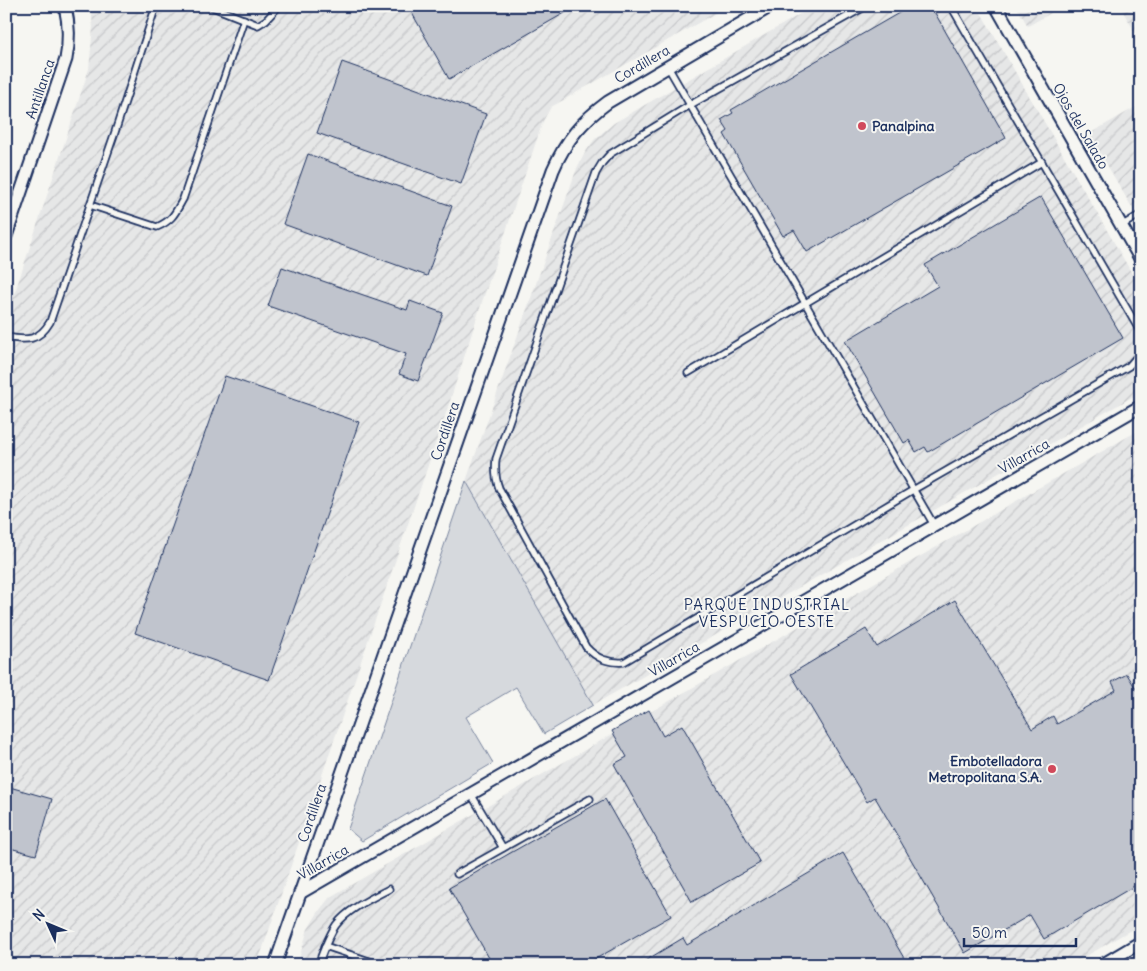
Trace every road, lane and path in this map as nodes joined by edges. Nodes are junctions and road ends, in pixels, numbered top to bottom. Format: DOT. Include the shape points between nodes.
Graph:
graph roads {
  1 [pos="65,6"];
  2 [pos="159,6"];
  3 [pos="210,6"];
  4 [pos="279,6"];
  5 [pos="771,6"];
  6 [pos="866,6"];
  7 [pos="951,6"];
  8 [pos="996,6"];
  9 [pos="244,20"];
  10 [pos="668,66"];
  11 [pos="690,105"];
  12 [pos="1042,162"];
  13 [pos="90,205"];
  14 [pos="1141,214"];
  15 [pos="1121,226"];
  16 [pos="6,236"];
  17 [pos="1141,260"];
  18 [pos="805,303"];
  19 [pos="1141,336"];
  20 [pos="6,337"];
  21 [pos="1141,352"];
  22 [pos="688,372"];
  23 [pos="1141,406"];
  24 [pos="913,490"];
  25 [pos="934,526"];
  26 [pos="471,794"];
  27 [pos="590,799"];
  28 [pos="503,848"];
  29 [pos="457,874"];
  30 [pos="389,889"];
  31 [pos="300,893"];
  32 [pos="1141,942"];
  33 [pos="325,946"];
  34 [pos="275,965"];
  35 [pos="318,965"];
  36 [pos="381,965"];
  37 [pos="1102,965"];
  1 -- 16 [label="street, Antillanca" via="69,28 66,59"];
  2 -- 13 [label="lane" via="154,12"];
  3 -- 9 [label="lane"];
  4 -- 9 [label="lane" via="258,25"];
  5 -- 10 [label="street, Cordillera"];
  6 -- 11 [label="lane"];
  7 -- 12 [label="lane"];
  8 -- 15 [label="street, Ojos del Salado"];
  9 -- 13 [label="lane" via="183,198 168,222 157,227"];
  10 -- 11 [label="lane"];
  10 -- 31 [label="street, Cordillera" via="596,111 574,133 553,170"];
  11 -- 18 [label="lane"];
  11 -- 24 [label="lane" via="610,154 596,173 496,459 495,474 499,488 586,647 604,660 624,662"];
  12 -- 18 [label="lane"];
  12 -- 19 [label="lane"];
  13 -- 20 [label="lane" via="45,330 26,340"];
  14 -- 15 [label="lane"];
  15 -- 17 [label="street, Ojos del Salado"];
  18 -- 22 [label="lane"];
  18 -- 24 [label="lane"];
  21 -- 24 [label="lane" via="1129,366"];
  23 -- 25 [label="street, Villarrica"];
  24 -- 25 [label="lane"];
  25 -- 26 [label="street, Villarrica"];
  26 -- 28 [label="lane"];
  26 -- 31 [label="street, Villarrica"];
  27 -- 28 [label="lane"];
  28 -- 29 [label="lane"];
  30 -- 33 [label="lane" via="345,916"];
  31 -- 34 [label="street, Cordillera"];
  32 -- 37 [label="street"];
  33 -- 35 [label="lane"];
  33 -- 36 [label="lane"];
}
